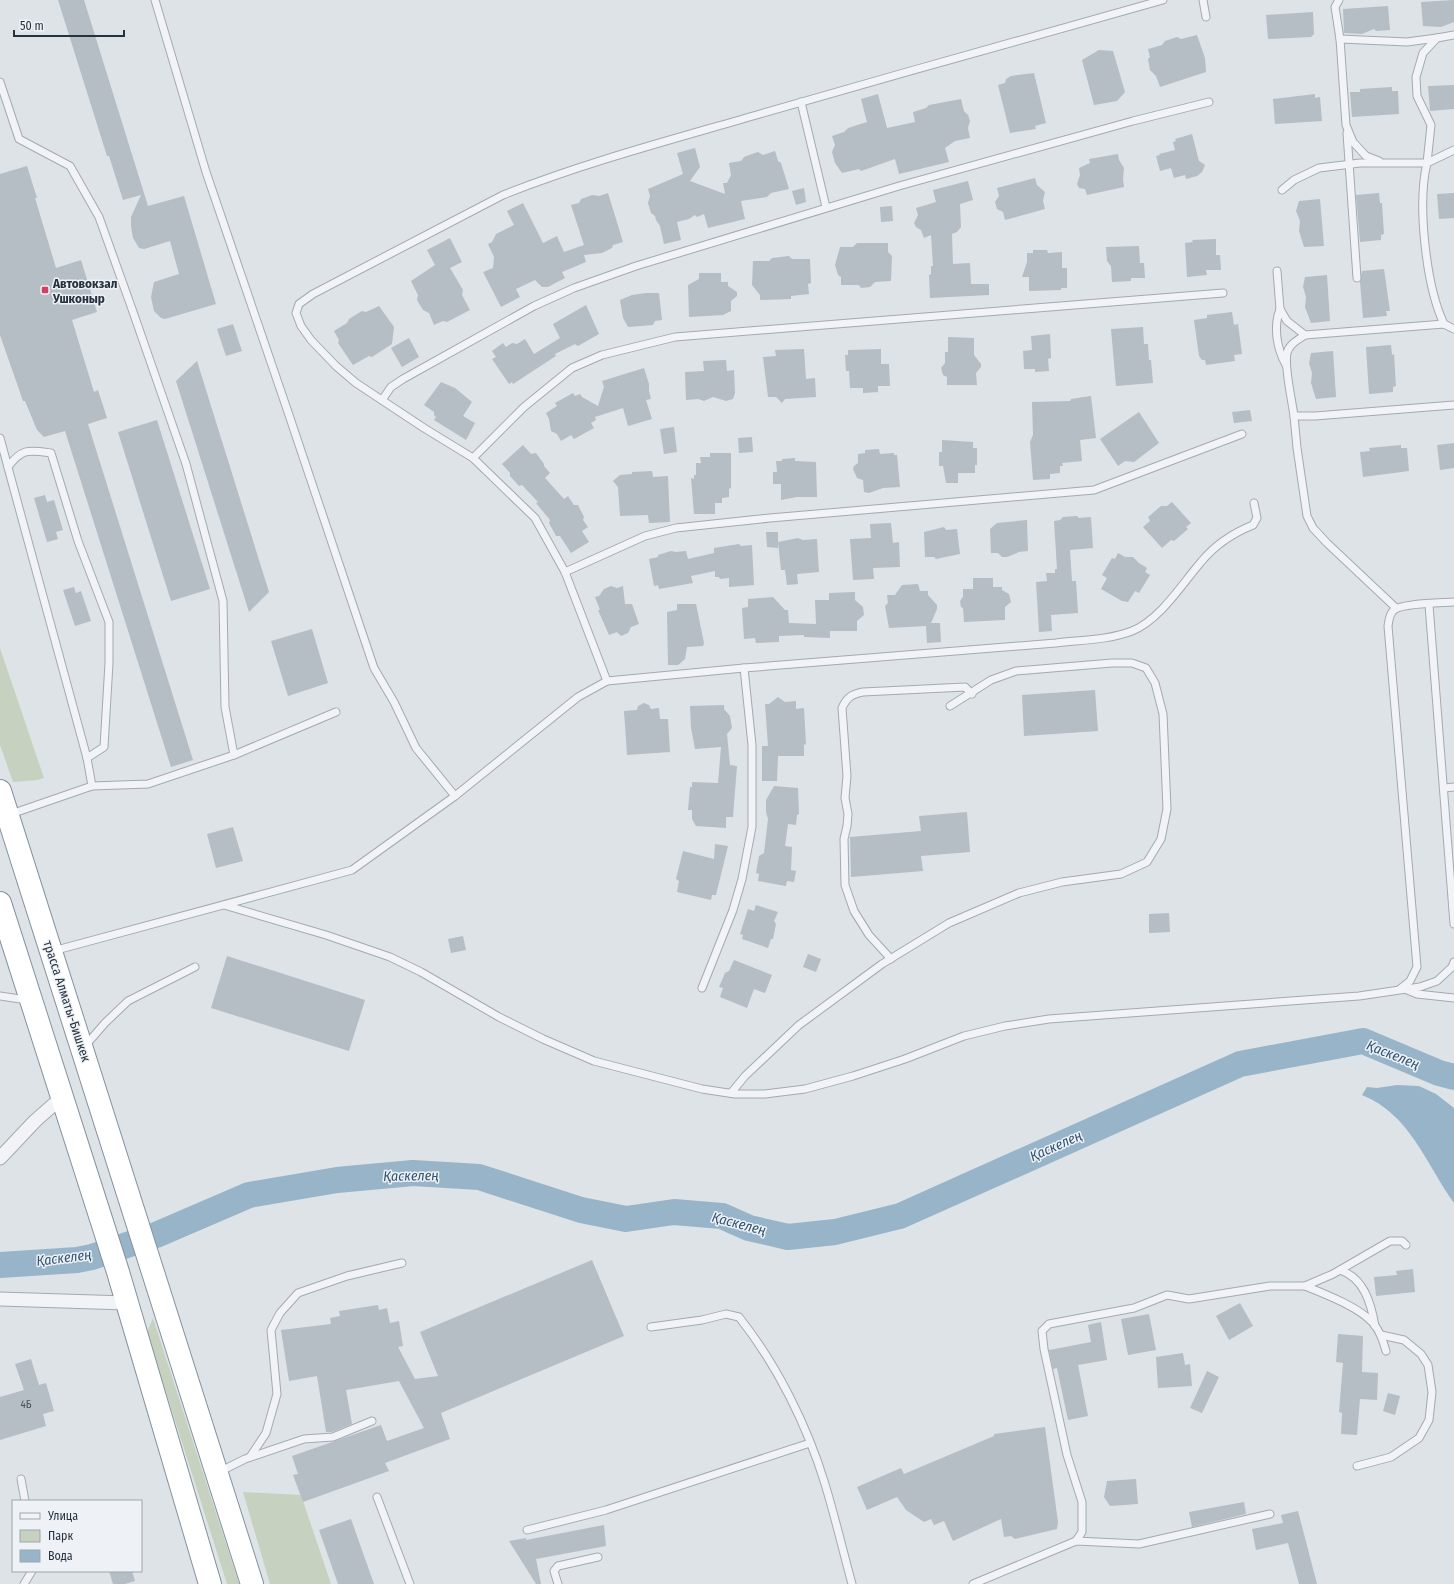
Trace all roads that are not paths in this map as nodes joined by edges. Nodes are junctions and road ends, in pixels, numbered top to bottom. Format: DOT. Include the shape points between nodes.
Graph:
graph roads {
  1 [pos="155,0"];
  2 [pos="1163,0"];
  3 [pos="1203,0"];
  4 [pos="1339,0"];
  5 [pos="1206,17"];
  6 [pos="1454,35"];
  7 [pos="1437,38"];
  8 [pos="1340,39"];
  9 [pos="0,82"];
  10 [pos="801,102"];
  11 [pos="1209,102"];
  12 [pos="1346,125"];
  13 [pos="1454,150"];
  14 [pos="1382,163"];
  15 [pos="1427,163"];
  16 [pos="1349,164"];
  17 [pos="1282,190"];
  18 [pos="826,208"];
  19 [pos="1276,271"];
  20 [pos="1357,278"];
  21 [pos="1223,293"];
  22 [pos="1280,309"];
  23 [pos="1444,324"];
  24 [pos="1454,329"];
  25 [pos="1305,335"];
  26 [pos="1286,365"];
  27 [pos="382,400"];
  28 [pos="1454,405"];
  29 [pos="1294,416"];
  30 [pos="1242,434"];
  31 [pos="0,438"];
  32 [pos="473,458"];
  33 [pos="8,467"];
  34 [pos="1254,503"];
  35 [pos="565,572"];
  36 [pos="1454,602"];
  37 [pos="1429,605"];
  38 [pos="1396,608"];
  39 [pos="744,668"];
  40 [pos="608,681"];
  41 [pos="972,694"];
  42 [pos="950,706"];
  43 [pos="336,712"];
  44 [pos="234,754"];
  45 [pos="87,758"];
  46 [pos="92,786"];
  47 [pos="1454,787"];
  48 [pos="1444,788"];
  49 [pos="0,792"];
  50 [pos="455,796"];
  51 [pos="8,816"];
  52 [pos="0,903"];
  53 [pos="224,905"];
  54 [pos="1454,924"];
  55 [pos="51,951"];
  56 [pos="891,959"];
  57 [pos="1454,962"];
  58 [pos="195,967"];
  59 [pos="1454,972"];
  60 [pos="1446,973"];
  61 [pos="702,988"];
  62 [pos="1401,989"];
  63 [pos="63,990"];
  64 [pos="0,996"];
  65 [pos="1454,998"];
  66 [pos="32,1001"];
  67 [pos="82,1050"];
  68 [pos="731,1093"];
  69 [pos="61,1098"];
  70 [pos="0,1158"];
  71 [pos="1406,1245"];
  72 [pos="402,1263"];
  73 [pos="1340,1270"];
  74 [pos="1305,1286"];
  75 [pos="0,1299"];
  76 [pos="126,1303"];
  77 [pos="1375,1326"];
  78 [pos="651,1327"];
  79 [pos="1381,1335"];
  80 [pos="1386,1351"];
  81 [pos="372,1421"];
  82 [pos="810,1443"];
  83 [pos="250,1457"];
  84 [pos="1357,1466"];
  85 [pos="217,1473"];
  86 [pos="21,1479"];
  87 [pos="377,1497"];
  88 [pos="25,1500"];
  89 [pos="1270,1514"];
  90 [pos="527,1530"];
  91 [pos="1076,1541"];
  92 [pos="598,1557"];
  93 [pos="31,1572"];
  94 [pos="24,1584"];
  95 [pos="210,1584"];
  96 [pos="252,1584"];
  97 [pos="410,1584"];
  98 [pos="558,1584"];
  99 [pos="852,1584"];
  100 [pos="973,1584"];
  1 -- 50 [label="lane" via="206,172 374,668 416,748"];
  2 -- 10 [label="lane"];
  3 -- 5 [label="lane"];
  4 -- 8 [label="lane" via="1335,7"];
  6 -- 7 [label="lane"];
  7 -- 8 [label="lane" via="1407,42"];
  7 -- 15 [label="lane" via="1423,53 1416,77 1417,96 1431,125"];
  8 -- 12 [label="lane"];
  9 -- 44 [label="lane" via="19,139 70,166 99,217 186,464 223,601 225,707"];
  10 -- 18 [label="lane"];
  10 -- 27 [label="lane" via="525,186 503,195 305,299 299,304 296,313 311,340 356,383"];
  11 -- 18 [label="lane"];
  12 -- 14 [label="lane" via="1353,142 1366,156"];
  12 -- 16 [label="lane"];
  13 -- 15 [label="lane"];
  14 -- 15 [label="lane"];
  14 -- 16 [label="lane"];
  15 -- 23 [label="lane" via="1424,176 1423,218 1431,280"];
  16 -- 17 [label="lane" via="1319,168 1294,180"];
  16 -- 20 [label="lane"];
  18 -- 27 [label="lane" via="636,266 574,288 534,306 403,379 391,387"];
  19 -- 22 [label="lane"];
  21 -- 32 [label="lane" via="675,337 602,355 572,368 524,407"];
  22 -- 25 [label="lane" via="1287,321"];
  22 -- 26 [label="lane" via="1277,318 1277,337 1281,356"];
  23 -- 24 [label="lane"];
  23 -- 25 [label="lane"];
  25 -- 26 [label="lane" via="1294,342 1287,352"];
  26 -- 29 [label="lane"];
  27 -- 32 [label="lane"];
  28 -- 29 [label="lane"];
  29 -- 38 [label="lane" via="1307,516 1310,522 1327,543"];
  30 -- 35 [label="lane" via="1094,490 676,528 645,536"];
  31 -- 33 [label="lane"];
  32 -- 35 [label="lane" via="534,518"];
  33 -- 45 [label="lane"];
  33 -- 45 [label="lane" via="17,455 31,450 50,453 78,541 109,622 104,747"];
  34 -- 39 [label="lane" via="1257,518 1253,525 1222,542 1202,561 1172,599 1133,631 1107,638 1056,643"];
  35 -- 40 [label="lane"];
  36 -- 37 [label="lane"];
  37 -- 38 [label="lane" via="1406,605"];
  37 -- 48 [label="lane"];
  38 -- 62 [label="lane" via="1389,617 1388,626 1416,967 1410,981"];
  39 -- 40 [label="lane"];
  39 -- 61 [label="lane" via="752,745 752,827 733,910"];
  40 -- 50 [label="lane" via="578,697"];
  41 -- 42 [label="lane"];
  41 -- 56 [label="lane" via="964,687 863,692 846,699 842,708 847,776 845,798 848,814 844,839 845,885 854,911 869,935"];
  41 -- 56 [label="lane" via="991,680 1016,671 1112,663 1132,663 1146,668 1155,683 1163,714 1166,809 1161,838 1147,862 1121,874 1062,882 1019,893 949,923"];
  43 -- 44 [label="lane"];
  44 -- 46 [label="lane" via="148,784"];
  45 -- 46 [label="lane"];
  46 -- 51 [label="lane"];
  47 -- 48 [label="lane"];
  48 -- 54 [label="lane"];
  49 -- 51 [label="highway, трасса Алматы-Бишкек"];
  50 -- 53 [label="lane" via="352,870"];
  51 -- 55 [label="highway, трасса Алматы-Бишкек"];
  52 -- 66 [label="highway"];
  53 -- 55 [label="lane"];
  53 -- 68 [label="lane" via="390,956 499,1017 594,1061 702,1089"];
  55 -- 63 [label="highway, трасса Алматы-Бишкек"];
  56 -- 68 [label="lane" via="799,1025 745,1076"];
  57 -- 60 [label="lane"];
  58 -- 67 [label="lane" via="128,1001"];
  59 -- 60 [label="lane"];
  60 -- 62 [label="lane" via="1437,981"];
  62 -- 65 [label="lane" via="1417,994"];
  62 -- 68 [label="lane" via="1359,996 1049,1019 964,1036 898,1062 805,1089 765,1094"];
  63 -- 66 [label="highway"];
  63 -- 67 [label="highway, трасса Алматы-Бишкек"];
  64 -- 66 [label="lane"];
  66 -- 69 [label="highway"];
  67 -- 85 [label="highway, трасса Алматы-Бишкек"];
  69 -- 70 [label="street"];
  69 -- 76 [label="highway"];
  71 -- 73 [label="lane" via="1402,1241 1390,1241"];
  72 -- 83 [label="lane" via="347,1276 298,1292 280,1313 271,1330 277,1394 266,1433"];
  73 -- 74 [label="lane"];
  73 -- 77 [label="lane" via="1349,1273 1364,1291 1371,1304"];
  74 -- 77 [label="lane" via="1355,1310"];
  74 -- 91 [label="lane" via="1270,1286 1190,1299 1166,1295 1134,1308 1049,1324 1042,1331 1067,1455 1082,1502 1082,1532"];
  75 -- 76 [label="street"];
  76 -- 95 [label="highway"];
  77 -- 79 [label="lane"];
  78 -- 82 [label="lane" via="726,1314 739,1316 759,1342 791,1400"];
  79 -- 80 [label="lane"];
  79 -- 84 [label="lane" via="1404,1340 1421,1354 1428,1365 1432,1392 1429,1420 1420,1438 1391,1457"];
  81 -- 83 [label="lane" via="333,1437 304,1439"];
  82 -- 90 [label="lane" via="606,1510"];
  82 -- 99 [label="lane" via="825,1483"];
  83 -- 85 [label="lane"];
  85 -- 96 [label="highway, трасса Алматы-Бишкек"];
  86 -- 88 [label="lane"];
  87 -- 97 [label="lane"];
  89 -- 91 [label="lane" via="1139,1544"];
  91 -- 100 [label="lane"];
  92 -- 98 [label="lane" via="558,1566 554,1571"];
  93 -- 94 [label="lane"];
}
